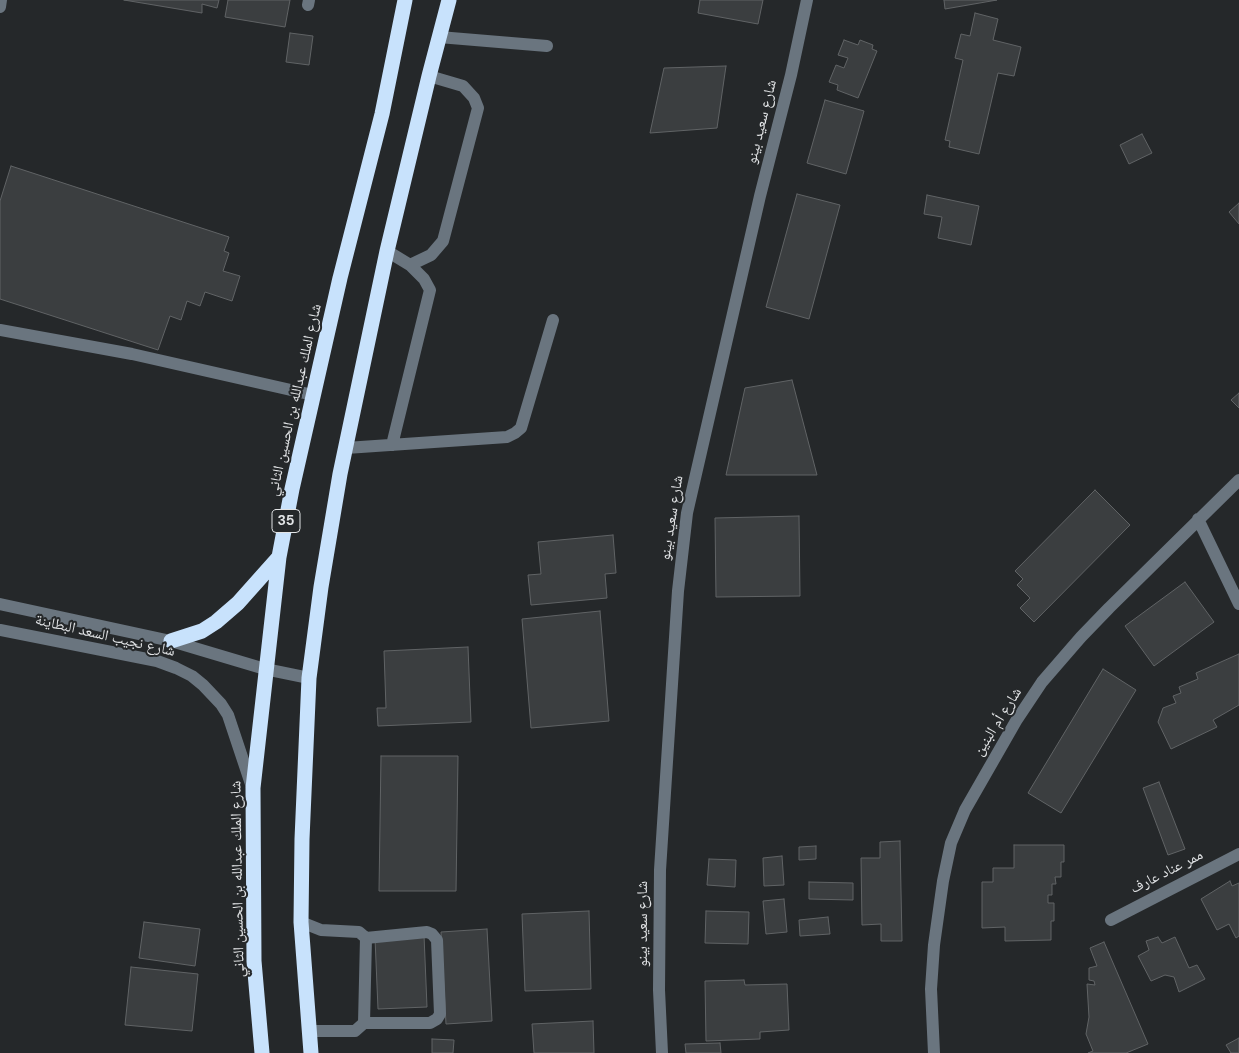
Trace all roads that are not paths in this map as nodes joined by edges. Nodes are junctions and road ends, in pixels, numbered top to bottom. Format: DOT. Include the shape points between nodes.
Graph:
graph roads {
  1 [pos="2,0"];
  2 [pos="405,0"];
  3 [pos="448,0"];
  4 [pos="807,0"];
  5 [pos="0,7"];
  6 [pos="439,37"];
  7 [pos="547,46"];
  8 [pos="429,76"];
  9 [pos="387,252"];
  10 [pos="410,265"];
  11 [pos="552,320"];
  12 [pos="0,330"];
  13 [pos="313,395"];
  14 [pos="392,445"];
  15 [pos="346,448"];
  16 [pos="1239,480"];
  17 [pos="1198,519"];
  18 [pos="278,557"];
  19 [pos="0,604"];
  20 [pos="1239,604"];
  21 [pos="0,630"];
  22 [pos="171,641"];
  23 [pos="265,669"];
  24 [pos="309,678"];
  25 [pos="253,788"];
  26 [pos="1239,854"];
  27 [pos="1111,920"];
  28 [pos="301,922"];
  29 [pos="366,938"];
  30 [pos="364,1023"];
  31 [pos="309,1031"];
  32 [pos="262,1053"];
  33 [pos="311,1053"];
  34 [pos="662,1053"];
  35 [pos="934,1053"];
  1 -- 5 [label="street"];
  2 -- 13 [label="highway, شارع الملك عبدالله بن الحسين الثاني / 35" via="382,114"];
  3 -- 6 [label="highway"];
  4 -- 34 [label="street, شارع سعيد بينو" via="687,512 678,590 660,870"];
  6 -- 7 [label="street"];
  6 -- 8 [label="highway"];
  8 -- 9 [label="highway"];
  8 -- 10 [label="street" via="463,86 478,108 443,241 431,255"];
  9 -- 10 [label="street"];
  9 -- 15 [label="highway"];
  10 -- 14 [label="street" via="430,290"];
  11 -- 14 [label="street" via="521,428 515,434"];
  12 -- 13 [label="street" via="132,354"];
  13 -- 18 [label="highway, شارع الملك عبدالله بن الحسين الثاني / 35"];
  14 -- 15 [label="street"];
  15 -- 24 [label="highway" via="321,587"];
  16 -- 17 [label="street, شارع أم البنين"];
  17 -- 20 [label="street"];
  17 -- 35 [label="street, شارع أم البنين" via="1086,631 1042,682 965,810 951,843 934,945 931,989"];
  18 -- 22 [label="highway" via="220,619 202,631"];
  18 -- 23 [label="highway, شارع الملك عبدالله بن الحسين الثاني / 35"];
  19 -- 22 [label="street, شارع نجيب السعد البطاينة"];
  21 -- 25 [label="street, شارع نجيب السعد البطاينة" via="157,661 192,676 228,715"];
  22 -- 23 [label="street, شارع نجيب السعد البطاينة"];
  23 -- 24 [label="street, شارع نجيب السعد البطاينة"];
  23 -- 25 [label="highway, شارع الملك عبدالله بن الحسين الثاني / 35"];
  24 -- 28 [label="highway"];
  25 -- 32 [label="highway, شارع الملك عبدالله بن الحسين الثاني / 35" via="254,961"];
  26 -- 27 [label="street, ممر عناد عارف"];
  28 -- 29 [label="street" via="320,930 359,932"];
  28 -- 31 [label="highway"];
  29 -- 30 [label="street"];
  29 -- 30 [label="street" via="432,934 437,940 440,1014 430,1023"];
  30 -- 31 [label="street" via="355,1031"];
  31 -- 33 [label="highway"];
}
